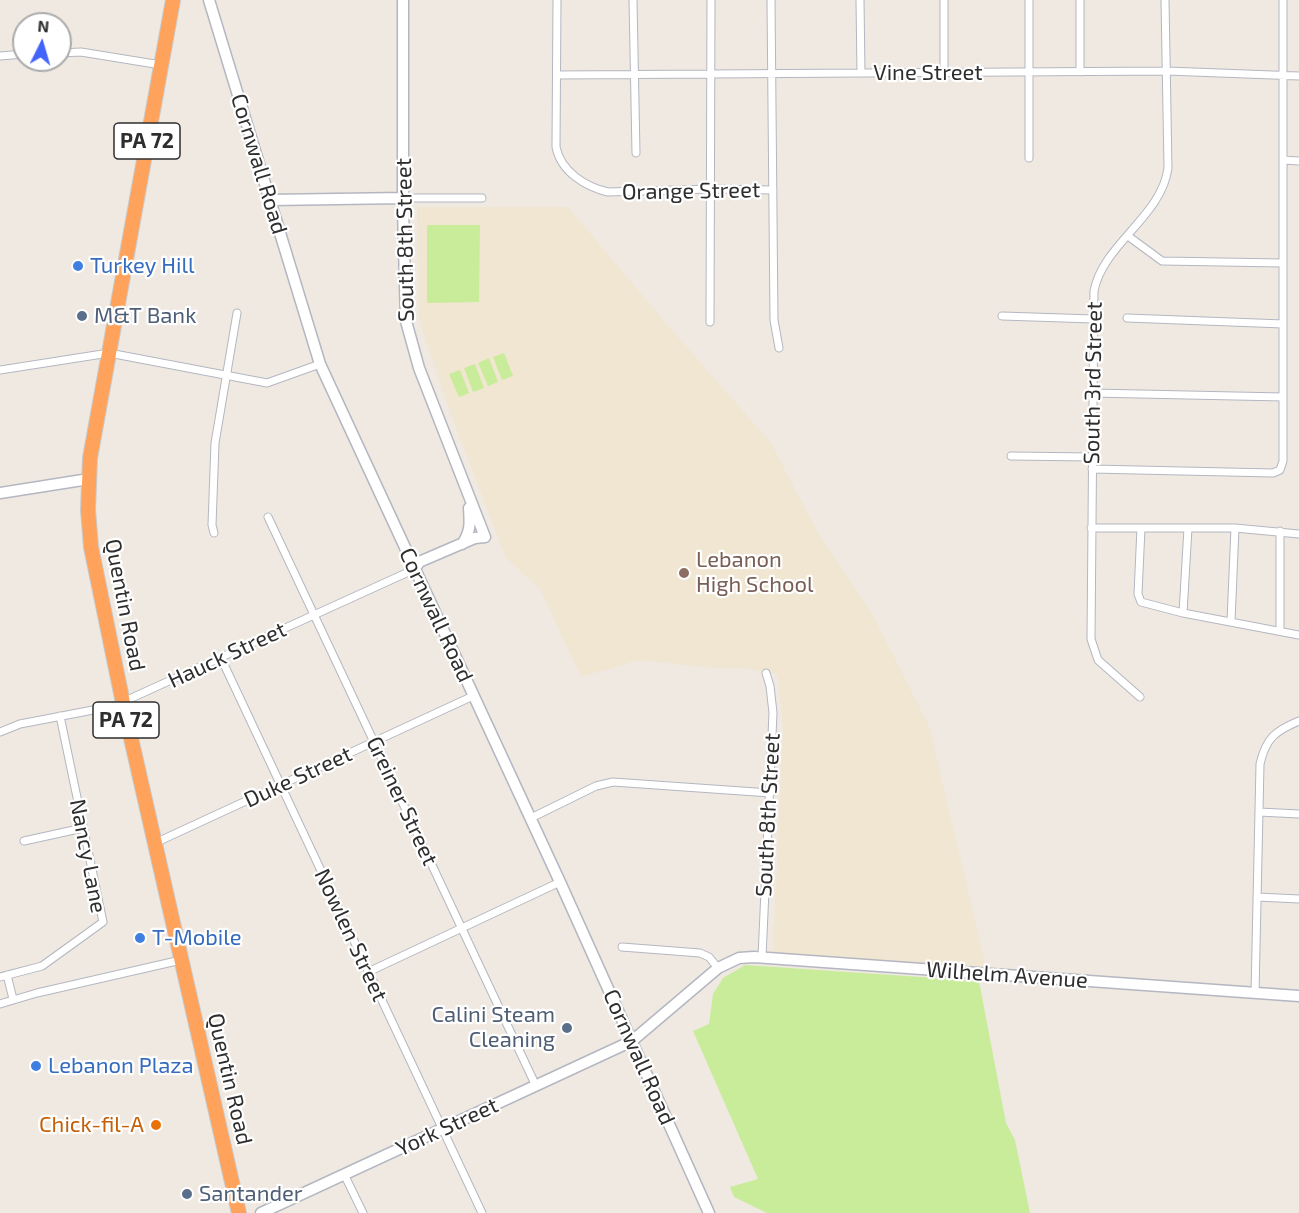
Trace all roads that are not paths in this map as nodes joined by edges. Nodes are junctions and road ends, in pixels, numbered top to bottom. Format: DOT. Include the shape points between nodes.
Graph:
graph roads {
  1 [pos="173,0"];
  2 [pos="209,0"];
  3 [pos="403,0"];
  4 [pos="557,0"];
  5 [pos="633,0"];
  6 [pos="711,0"];
  7 [pos="771,0"];
  8 [pos="860,0"];
  9 [pos="944,0"];
  10 [pos="1029,0"];
  11 [pos="1080,0"];
  12 [pos="1165,0"];
  13 [pos="1283,0"];
  14 [pos="72,52"];
  15 [pos="161,65"];
  16 [pos="1167,71"];
  17 [pos="944,72"];
  18 [pos="1030,72"];
  19 [pos="1080,72"];
  20 [pos="861,73"];
  21 [pos="634,74"];
  22 [pos="711,74"];
  23 [pos="773,74"];
  24 [pos="558,75"];
  25 [pos="1283,76"];
  26 [pos="1299,76"];
  27 [pos="636,153"];
  28 [pos="1029,158"];
  29 [pos="1283,160"];
  30 [pos="1299,160"];
  31 [pos="711,189"];
  32 [pos="773,190"];
  33 [pos="403,198"];
  34 [pos="482,198"];
  35 [pos="270,200"];
  36 [pos="1128,236"];
  37 [pos="1283,263"];
  38 [pos="237,313"];
  39 [pos="1002,316"];
  40 [pos="1127,318"];
  41 [pos="1093,319"];
  42 [pos="710,322"];
  43 [pos="1283,324"];
  44 [pos="779,348"];
  45 [pos="109,353"];
  46 [pos="320,364"];
  47 [pos="0,370"];
  48 [pos="226,376"];
  49 [pos="1092,393"];
  50 [pos="1283,397"];
  51 [pos="1011,456"];
  52 [pos="1092,457"];
  53 [pos="1092,469"];
  54 [pos="88,479"];
  55 [pos="0,493"];
  56 [pos="469,495"];
  57 [pos="268,517"];
  58 [pos="1091,528"];
  59 [pos="1141,528"];
  60 [pos="1188,528"];
  61 [pos="1235,528"];
  62 [pos="1280,531"];
  63 [pos="214,533"];
  64 [pos="1299,534"];
  65 [pos="485,537"];
  66 [pos="462,544"];
  67 [pos="415,569"];
  68 [pos="1183,613"];
  69 [pos="314,615"];
  70 [pos="1231,621"];
  71 [pos="1280,631"];
  72 [pos="1299,635"];
  73 [pos="220,658"];
  74 [pos="766,673"];
  75 [pos="473,696"];
  76 [pos="1140,697"];
  77 [pos="123,703"];
  78 [pos="60,716"];
  79 [pos="1299,721"];
  80 [pos="0,732"];
  81 [pos="374,742"];
  82 [pos="280,785"];
  83 [pos="770,793"];
  84 [pos="1259,812"];
  85 [pos="1299,814"];
  86 [pos="531,818"];
  87 [pos="83,828"];
  88 [pos="24,841"];
  89 [pos="155,843"];
  90 [pos="560,882"];
  91 [pos="1257,897"];
  92 [pos="1299,899"];
  93 [pos="461,928"];
  94 [pos="621,947"];
  95 [pos="762,957"];
  96 [pos="181,960"];
  97 [pos="718,968"];
  98 [pos="368,972"];
  99 [pos="3,976"];
  100 [pos="1255,993"];
  101 [pos="1299,996"];
  102 [pos="13,999"];
  103 [pos="1,1002"];
  104 [pos="632,1041"];
  105 [pos="536,1086"];
  106 [pos="442,1129"];
  107 [pos="344,1174"];
  108 [pos="239,1213"];
  109 [pos="261,1213"];
  110 [pos="363,1213"];
  111 [pos="482,1213"];
  112 [pos="709,1213"];
  1 -- 15 [label="highway, Quentin Road / PA 72"];
  2 -- 35 [label="street, Cornwall Road"];
  3 -- 33 [label="street, South 8th Street"];
  4 -- 24 [label="street"];
  5 -- 21 [label="street"];
  6 -- 22 [label="street"];
  7 -- 23 [label="street"];
  8 -- 20 [label="street"];
  9 -- 17 [label="street"];
  10 -- 18 [label="street"];
  11 -- 19 [label="street"];
  12 -- 16 [label="street, South 3rd Street"];
  13 -- 25 [label="street"];
  14 -- 15 [label="street"];
  15 -- 45 [label="highway, Quentin Road / PA 72"];
  16 -- 19 [label="street, Vine Street"];
  16 -- 25 [label="street, Vine Street"];
  16 -- 36 [label="street, South 3rd Street" via="1167,178 1160,194"];
  17 -- 18 [label="street, Vine Street"];
  17 -- 20 [label="street, Vine Street"];
  18 -- 19 [label="street, Vine Street"];
  18 -- 28 [label="street"];
  20 -- 23 [label="street, Vine Street"];
  21 -- 22 [label="street, Vine Street"];
  21 -- 24 [label="street, Vine Street"];
  21 -- 27 [label="street"];
  22 -- 23 [label="street, Vine Street"];
  22 -- 31 [label="street"];
  23 -- 32 [label="street"];
  24 -- 31 [label="street, Orange Street" via="556,147 558,156 577,179 608,192"];
  25 -- 26 [label="street, Vine Street"];
  25 -- 29 [label="street"];
  29 -- 30 [label="street"];
  29 -- 37 [label="street"];
  31 -- 32 [label="street, Orange Street"];
  31 -- 42 [label="street"];
  32 -- 44 [label="street" via="774,320"];
  33 -- 34 [label="street"];
  33 -- 35 [label="street"];
  33 -- 56 [label="street, South 8th Street" via="408,332"];
  35 -- 46 [label="street, Cornwall Road"];
  36 -- 37 [label="street" via="1162,261"];
  36 -- 41 [label="street, South 3rd Street" via="1096,280"];
  37 -- 43 [label="street"];
  38 -- 48 [label="street"];
  39 -- 41 [label="street"];
  40 -- 43 [label="street"];
  41 -- 49 [label="street, South 3rd Street"];
  43 -- 50 [label="street"];
  45 -- 47 [label="street"];
  45 -- 48 [label="street"];
  45 -- 54 [label="highway, Quentin Road / PA 72"];
  46 -- 48 [label="street" via="267,383"];
  46 -- 67 [label="street, Cornwall Road"];
  48 -- 63 [label="street" via="214,443"];
  49 -- 50 [label="street"];
  49 -- 52 [label="street, South 3rd Street"];
  50 -- 53 [label="street" via="1280,470"];
  51 -- 52 [label="street"];
  52 -- 53 [label="street, South 3rd Street"];
  53 -- 58 [label="street, South 3rd Street"];
  54 -- 55 [label="street"];
  54 -- 77 [label="highway, Quentin Road / PA 72" via="91,547"];
  56 -- 65 [label="street, South 8th Street"];
  56 -- 66 [label="street" via="470,528"];
  57 -- 69 [label="street, Greiner Street"];
  58 -- 59 [label="street"];
  58 -- 76 [label="street, South 3rd Street" via="1092,646 1098,660"];
  59 -- 60 [label="street"];
  59 -- 68 [label="street" via="1141,602"];
  60 -- 61 [label="street"];
  60 -- 68 [label="street"];
  61 -- 62 [label="street"];
  61 -- 70 [label="street"];
  62 -- 64 [label="street"];
  62 -- 71 [label="street"];
  65 -- 66 [label="street, Hauck Street"];
  65 -- 67 [label="street, Hauck Street" via="478,544"];
  66 -- 67 [label="street, Hauck Street" via="419,562"];
  67 -- 69 [label="street, Hauck Street"];
  67 -- 75 [label="street, Cornwall Road"];
  68 -- 70 [label="street"];
  69 -- 73 [label="street, Hauck Street"];
  69 -- 81 [label="street, Greiner Street"];
  70 -- 71 [label="street"];
  71 -- 72 [label="street"];
  73 -- 77 [label="street, Hauck Street"];
  73 -- 82 [label="street, Nowlen Street"];
  74 -- 83 [label="street, South 8th Street" via="773,713"];
  75 -- 81 [label="street, Duke Street"];
  75 -- 86 [label="street, Cornwall Road"];
  77 -- 78 [label="street, Hauck Street"];
  77 -- 89 [label="highway, Quentin Road / PA 72"];
  78 -- 80 [label="street, Hauck Street"];
  78 -- 87 [label="street, Nancy Lane"];
  79 -- 84 [label="street" via="1280,729 1264,746"];
  81 -- 82 [label="street, Duke Street"];
  81 -- 93 [label="street, Greiner Street"];
  82 -- 89 [label="street, Duke Street"];
  82 -- 98 [label="street, Nowlen Street"];
  83 -- 86 [label="street" via="613,782 596,786"];
  83 -- 95 [label="street, South 8th Street"];
  84 -- 85 [label="street"];
  84 -- 91 [label="street"];
  86 -- 90 [label="street, Cornwall Road"];
  87 -- 88 [label="street"];
  87 -- 99 [label="street, Nancy Lane" via="103,922 42,966"];
  89 -- 96 [label="highway, Quentin Road / PA 72"];
  90 -- 93 [label="street"];
  90 -- 104 [label="street, Cornwall Road"];
  91 -- 92 [label="street"];
  91 -- 100 [label="street"];
  93 -- 98 [label="street"];
  93 -- 105 [label="street, Greiner Street"];
  94 -- 97 [label="street" via="704,954"];
  95 -- 97 [label="street, Wilhelm Avenue" via="739,958"];
  95 -- 100 [label="street, Wilhelm Avenue"];
  96 -- 102 [label="street"];
  96 -- 108 [label="highway, Quentin Road / PA 72"];
  97 -- 104 [label="street, Wilhelm Avenue"];
  98 -- 106 [label="street, Nowlen Street"];
  99 -- 102 [label="street"];
  100 -- 101 [label="street, Wilhelm Avenue"];
  102 -- 103 [label="street"];
  104 -- 105 [label="street, York Street"];
  104 -- 112 [label="street, Cornwall Road"];
  105 -- 106 [label="street, York Street"];
  106 -- 107 [label="street, York Street"];
  106 -- 111 [label="street, Nowlen Street"];
  107 -- 109 [label="street, York Street"];
  107 -- 110 [label="street"];
}
